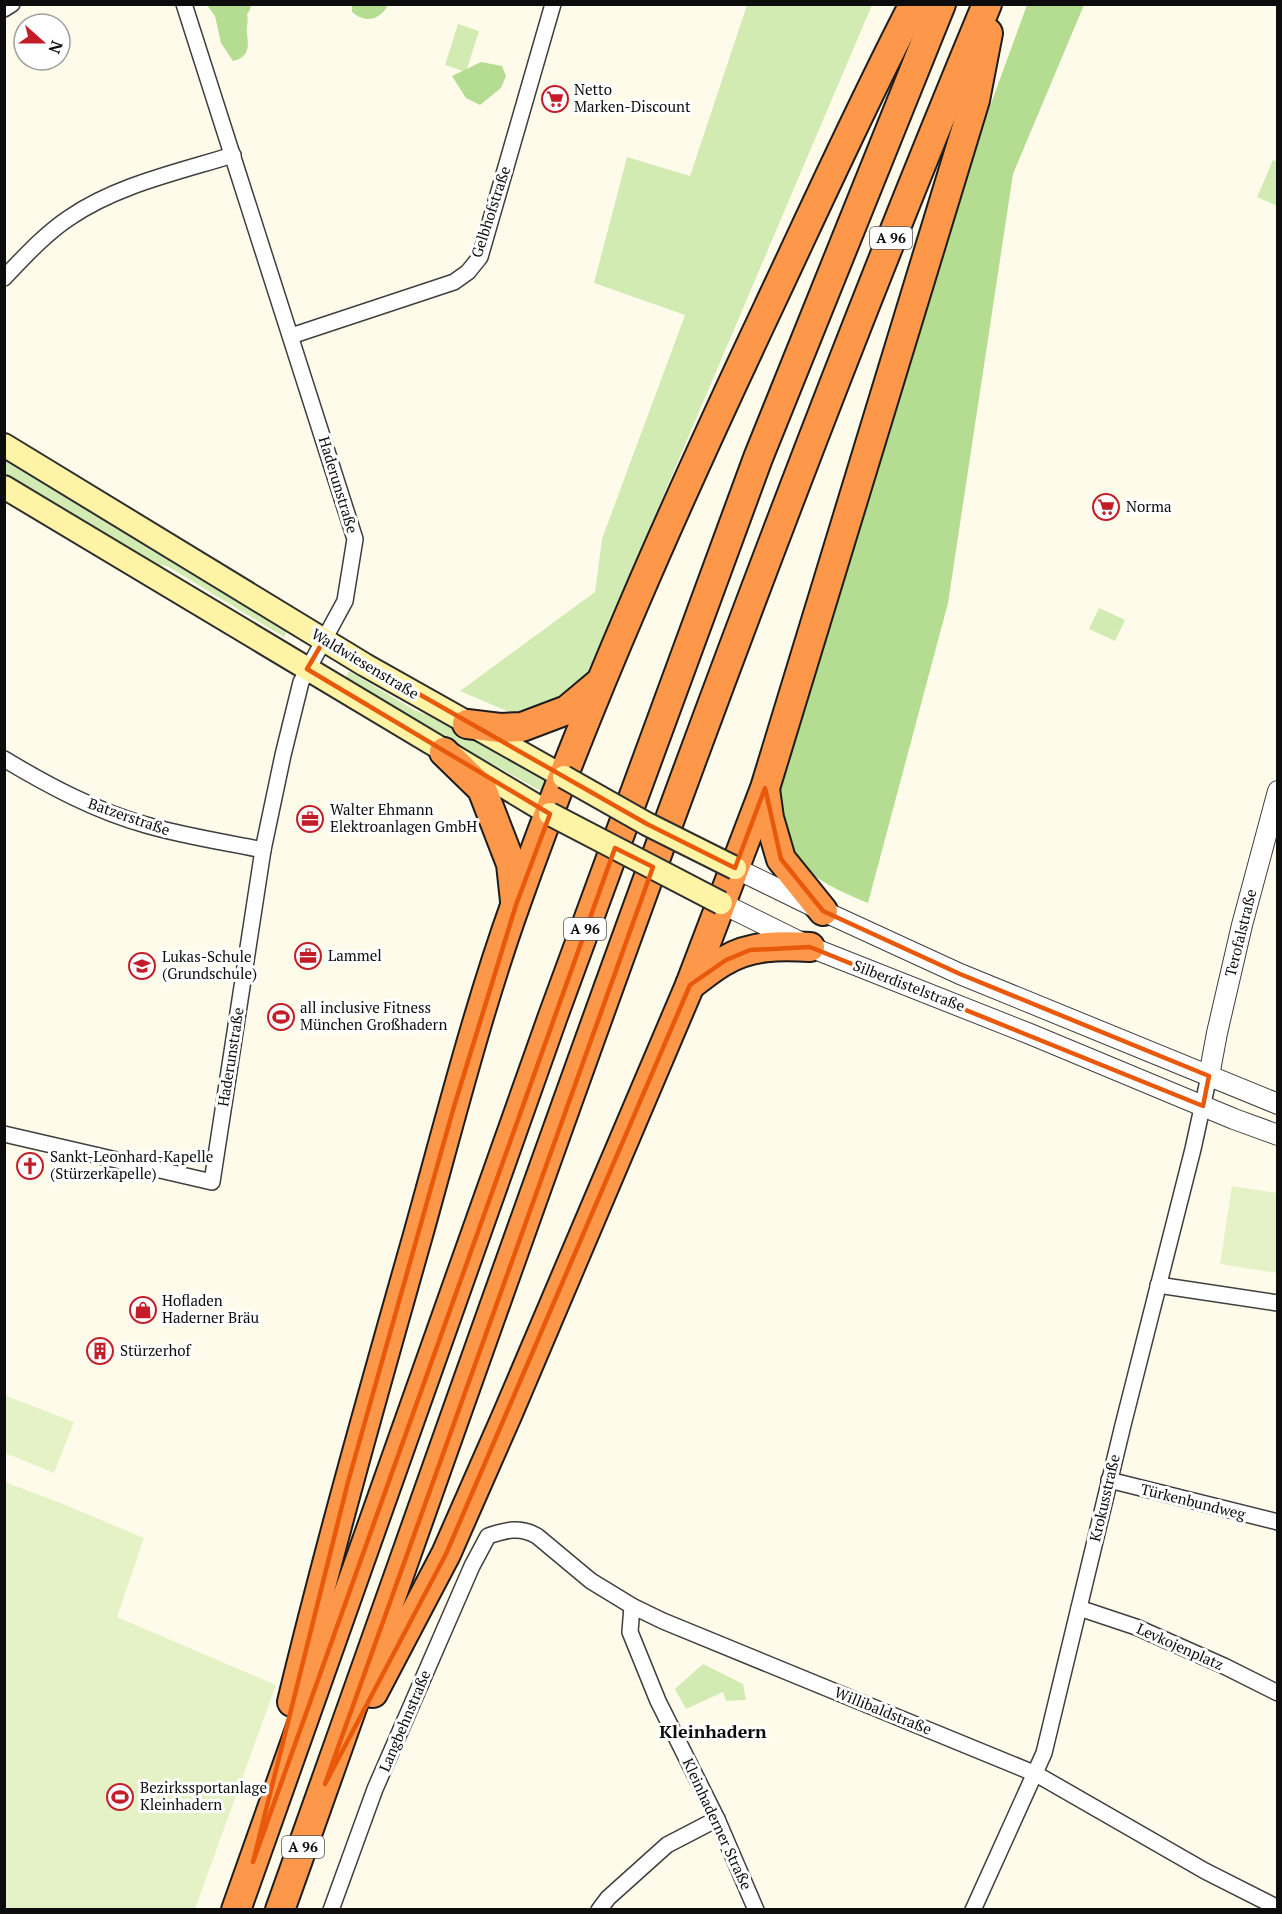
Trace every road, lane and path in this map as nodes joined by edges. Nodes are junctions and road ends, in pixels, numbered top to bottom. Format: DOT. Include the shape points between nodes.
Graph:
graph roads {
  1 [pos="12,4"];
  2 [pos="184,4"];
  3 [pos="553,4"];
  4 [pos="914,4"];
  5 [pos="941,4"];
  6 [pos="987,4"];
  7 [pos="994,4"];
  8 [pos="4,9"];
  9 [pos="233,156"];
  10 [pos="4,278"];
  11 [pos="291,336"];
  12 [pos="4,445"];
  13 [pos="4,487"];
  14 [pos="324,640"];
  15 [pos="307,669"];
  16 [pos="600,683"];
  17 [pos="467,724"];
  18 [pos="444,752"];
  19 [pos="4,759"];
  20 [pos="564,777"];
  21 [pos="765,788"];
  22 [pos="1278,791"];
  23 [pos="550,814"];
  24 [pos="263,850"];
  25 [pos="735,868"];
  26 [pos="722,903"];
  27 [pos="516,905"];
  28 [pos="823,911"];
  29 [pos="810,947"];
  30 [pos="690,985"];
  31 [pos="1209,1076"];
  32 [pos="1278,1104"];
  33 [pos="1203,1106"];
  34 [pos="4,1134"];
  35 [pos="1278,1135"];
  36 [pos="1158,1285"];
  37 [pos="1278,1303"];
  38 [pos="1109,1480"];
  39 [pos="1278,1522"];
  40 [pos="488,1536"];
  41 [pos="632,1606"];
  42 [pos="1079,1608"];
  43 [pos="1278,1693"];
  44 [pos="1036,1774"];
  45 [pos="325,1784"];
  46 [pos="717,1819"];
  47 [pos="254,1862"];
  48 [pos="1278,1908"];
  49 [pos="236,1910"];
  50 [pos="280,1910"];
  51 [pos="331,1910"];
  52 [pos="599,1910"];
  53 [pos="756,1910"];
  54 [pos="973,1910"];
  1 -- 8 [label="street"];
  2 -- 9 [label="street, Haderunstraße"];
  3 -- 11 [label="street, Gelbhofstraße" via="480,257 474,265 454,282"];
  4 -- 16 [label="highway" via="709,433"];
  5 -- 47 [label="highway, A 96" via="754,469 553,1016"];
  6 -- 45 [label="highway, A 96" via="791,494 592,1030"];
  7 -- 21 [label="highway" via="975,100"];
  9 -- 10 [label="street" via="107,196 68,218"];
  9 -- 11 [label="street, Haderunstraße"];
  11 -- 14 [label="street, Haderunstraße" via="355,539 345,601"];
  12 -- 14 [label="main road, Waldwiesenstraße"];
  13 -- 15 [label="main road"];
  14 -- 15 [label="street, Haderunstraße"];
  14 -- 17 [label="main road, Waldwiesenstraße"];
  15 -- 18 [label="main road"];
  15 -- 24 [label="street, Haderunstraße" via="283,755"];
  16 -- 17 [label="highway" via="567,710 522,727"];
  16 -- 20 [label="highway"];
  17 -- 20 [label="main road, Waldwiesenstraße"];
  18 -- 23 [label="main road"];
  18 -- 27 [label="highway" via="483,789 511,864"];
  19 -- 24 [label="street, Batzerstraße" via="92,806 144,825"];
  20 -- 23 [label="highway"];
  20 -- 25 [label="main road, Waldwiesenstraße, bridge"];
  21 -- 25 [label="highway"];
  21 -- 28 [label="highway" via="781,859"];
  22 -- 31 [label="street, Terofalstraße" via="1242,925"];
  23 -- 26 [label="main road, Silberdistelstraße, bridge"];
  23 -- 27 [label="highway"];
  24 -- 34 [label="street, Haderunstraße" via="212,1182"];
  25 -- 26 [label="highway"];
  25 -- 28 [label="street, Silberdistelstraße"];
  26 -- 29 [label="street, Silberdistelstraße"];
  26 -- 30 [label="highway"];
  27 -- 47 [label="highway" via="462,1078 348,1482"];
  28 -- 31 [label="street, Silberdistelstraße" via="960,974"];
  29 -- 30 [label="highway" via="780,945 750,950 726,960"];
  29 -- 33 [label="street, Silberdistelstraße"];
  30 -- 45 [label="highway" via="446,1554"];
  31 -- 32 [label="street, Silberdistelstraße"];
  31 -- 33 [label="street, Krokusstraße"];
  33 -- 35 [label="street, Silberdistelstraße"];
  33 -- 36 [label="street, Krokusstraße"];
  36 -- 37 [label="street"];
  36 -- 38 [label="street, Krokusstraße"];
  38 -- 39 [label="street, Türkenbundweg"];
  38 -- 42 [label="street, Krokusstraße"];
  40 -- 41 [label="street, Willibaldstraße" via="508,1529 527,1530 591,1581"];
  40 -- 51 [label="street, Langbehnstraße" via="375,1789"];
  41 -- 44 [label="street, Willibaldstraße"];
  41 -- 46 [label="street, Kleinhaderner Straße" via="630,1632 658,1701"];
  42 -- 43 [label="street, Levkojenplatz" via="1136,1627"];
  42 -- 44 [label="street, Krokusstraße"];
  44 -- 48 [label="street, Willibaldstraße" via="1205,1872"];
  44 -- 54 [label="street, Krokusstraße"];
  45 -- 50 [label="highway, A 96"];
  46 -- 52 [label="street" via="668,1845"];
  46 -- 53 [label="street, Kleinhaderner Straße"];
  47 -- 49 [label="highway, A 96"];
}
